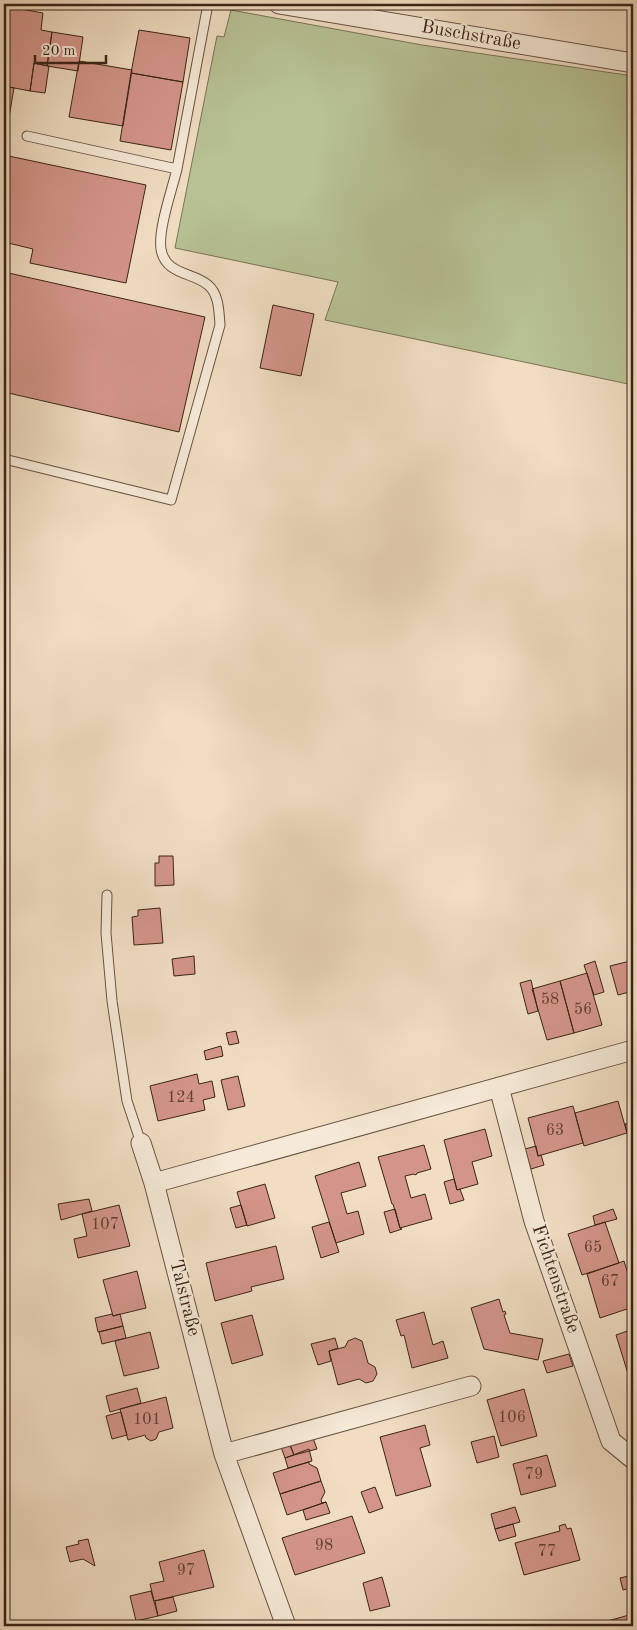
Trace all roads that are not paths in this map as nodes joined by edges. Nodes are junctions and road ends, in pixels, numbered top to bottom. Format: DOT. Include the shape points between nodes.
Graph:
graph roads {
  1 [pos="208,4"];
  2 [pos="279,4"];
  3 [pos="633,63"];
  4 [pos="27,136"];
  5 [pos="177,169"];
  6 [pos="4,459"];
  7 [pos="107,895"];
  8 [pos="633,1050"];
  9 [pos="499,1087"];
  10 [pos="141,1143"];
  11 [pos="154,1183"];
  12 [pos="471,1386"];
  13 [pos="224,1454"];
  14 [pos="633,1459"];
  15 [pos="286,1626"];
  1 -- 5 [label="lane"];
  2 -- 3 [label="street, Buschstraße"];
  4 -- 5 [label="lane"];
  5 -- 6 [label="lane" via="162,228 161,250 167,263 209,286 218,303 220,325 171,500"];
  7 -- 10 [label="lane" via="106,933 115,1020 127,1101"];
  8 -- 9 [label="street"];
  9 -- 11 [label="street"];
  9 -- 14 [label="street, Fichtenstraße" via="534,1221 611,1441"];
  10 -- 11 [label="street, Talstraße"];
  11 -- 13 [label="street, Talstraße"];
  12 -- 13 [label="street"];
  13 -- 15 [label="street, Talstraße"];
}
